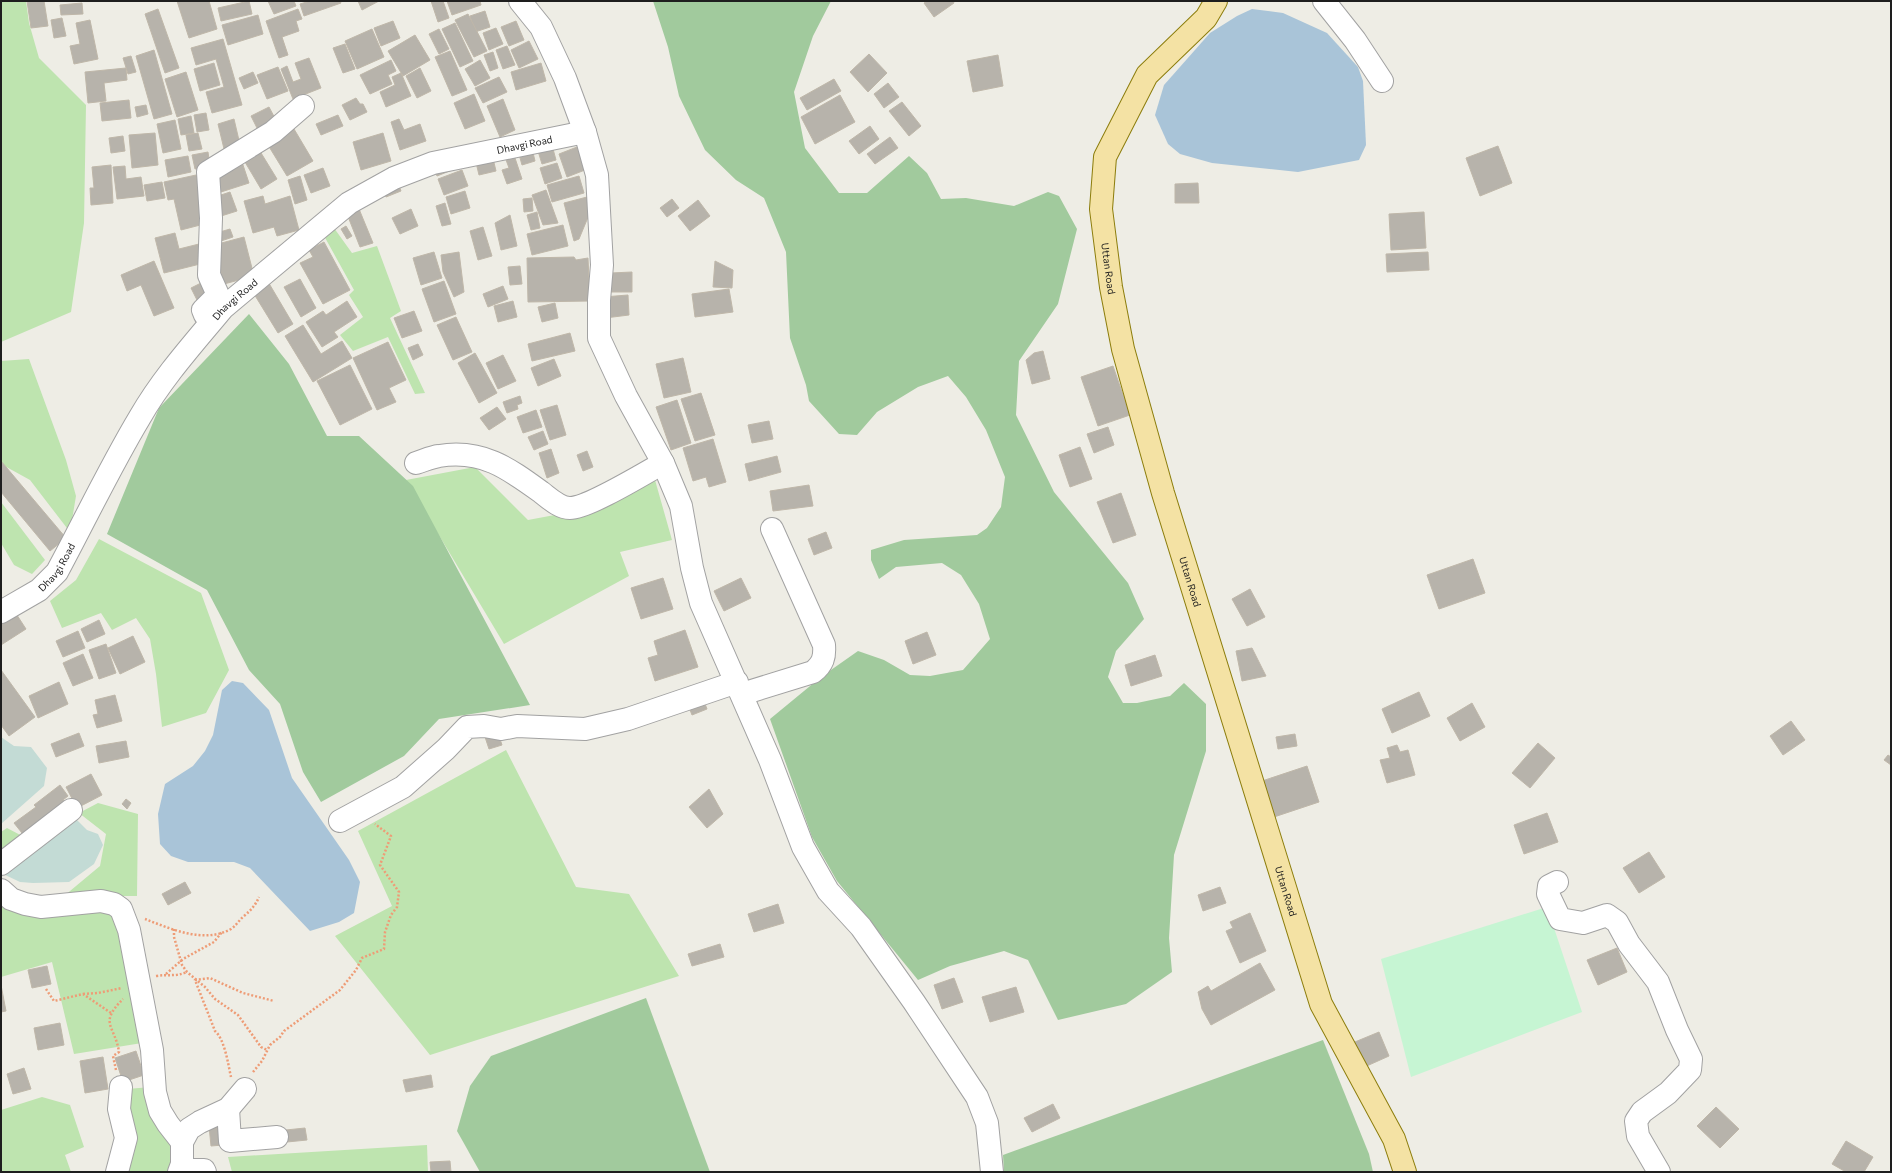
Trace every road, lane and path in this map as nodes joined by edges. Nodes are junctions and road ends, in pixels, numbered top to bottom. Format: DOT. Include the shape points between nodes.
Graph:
graph roads {
  1 [pos="520,1"];
  2 [pos="1216,1"];
  3 [pos="1324,1"];
  4 [pos="1382,81"];
  5 [pos="303,106"];
  6 [pos="585,132"];
  7 [pos="208,326"];
  8 [pos="416,463"];
  9 [pos="663,463"];
  10 [pos="772,529"];
  11 [pos="1,612"];
  12 [pos="739,688"];
  13 [pos="71,810"];
  14 [pos="340,821"];
  15 [pos="392,836"];
  16 [pos="1,864"];
  17 [pos="1557,882"];
  18 [pos="1,890"];
  19 [pos="259,897"];
  20 [pos="141,916"];
  21 [pos="174,929"];
  22 [pos="222,932"];
  23 [pos="181,960"];
  24 [pos="165,975"];
  25 [pos="195,980"];
  26 [pos="126,988"];
  27 [pos="46,989"];
  28 [pos="83,994"];
  29 [pos="274,1001"];
  30 [pos="267,1050"];
  31 [pos="121,1087"];
  32 [pos="237,1099"];
  33 [pos="277,1137"];
  34 [pos="182,1142"];
  35 [pos="117,1172"];
  36 [pos="179,1172"];
  37 [pos="186,1172"];
  38 [pos="205,1172"];
  39 [pos="992,1172"];
  40 [pos="1405,1172"];
  41 [pos="1659,1172"];
  1 -- 6 [label="street" via="541,27 565,78"];
  2 -- 40 [label="main road, Uttan Road" via="1206,18 1147,75 1104,157 1101,209 1111,288 1122,349 1163,493 1321,1004 1394,1139"];
  3 -- 4 [label="street"];
  5 -- 7 [label="street" via="273,132 208,172 211,218 210,275 218,295 203,310"];
  6 -- 7 [label="street, Dhavgi Road" via="433,163 394,178 349,203 223,308"];
  6 -- 9 [label="street" via="597,175 602,265 599,338 626,396"];
  7 -- 11 [label="street, Dhavgi Road" via="172,369 140,416 56,572 40,590"];
  8 -- 9 [label="street" via="438,456 466,455 489,459 516,473 556,503 570,508 585,505"];
  9 -- 12 [label="street" via="681,506 701,603"];
  10 -- 12 [label="street" via="824,645 825,656 813,672"];
  12 -- 14 [label="street" via="591,728 467,727 403,787"];
  12 -- 39 [label="street" via="803,847 828,891 861,927 977,1097 987,1123"];
  13 -- 16 [label="street"];
  15 -- 30 [label="path" via="380,865 399,892 397,907 385,932 384,949 362,958 340,990 284,1031"];
  17 -- 41 [label="street" via="1550,886 1548,894 1560,919 1583,923 1607,916 1617,922 1629,944 1658,982 1691,1059 1690,1070 1668,1093 1642,1112 1636,1121 1638,1136"];
  18 -- 34 [label="street" via="10,899 41,907 101,901 114,904 121,909 129,930 152,1050 155,1092 160,1111"];
  19 -- 22 [label="path" via="251,912 230,930"];
  20 -- 21 [label="path"];
  21 -- 22 [label="path" via="197,936"];
  21 -- 23 [label="path"];
  22 -- 23 [label="path" via="214,942"];
  23 -- 24 [label="path"];
  23 -- 25 [label="path"];
  25 -- 29 [label="path" via="210,978 243,993"];
  25 -- 30 [label="path" via="215,999 238,1015 261,1048"];
  25 -- 32 [label="path" via="215,1031 220,1036"];
  26 -- 28 [label="path"];
  27 -- 28 [label="path" via="54,1001"];
  28 -- 31 [label="path" via="111,1013 109,1019 119,1052 113,1056 114,1066"];
  30 -- 32 [label="path"];
  31 -- 35 [label="street" via="119,1110 126,1138"];
  32 -- 33 [label="street" via="230,1140"];
  32 -- 34 [label="street" via="189,1129"];
  34 -- 36 [label="street" via="182,1164"];
  37 -- 38 [label="street"];
}
